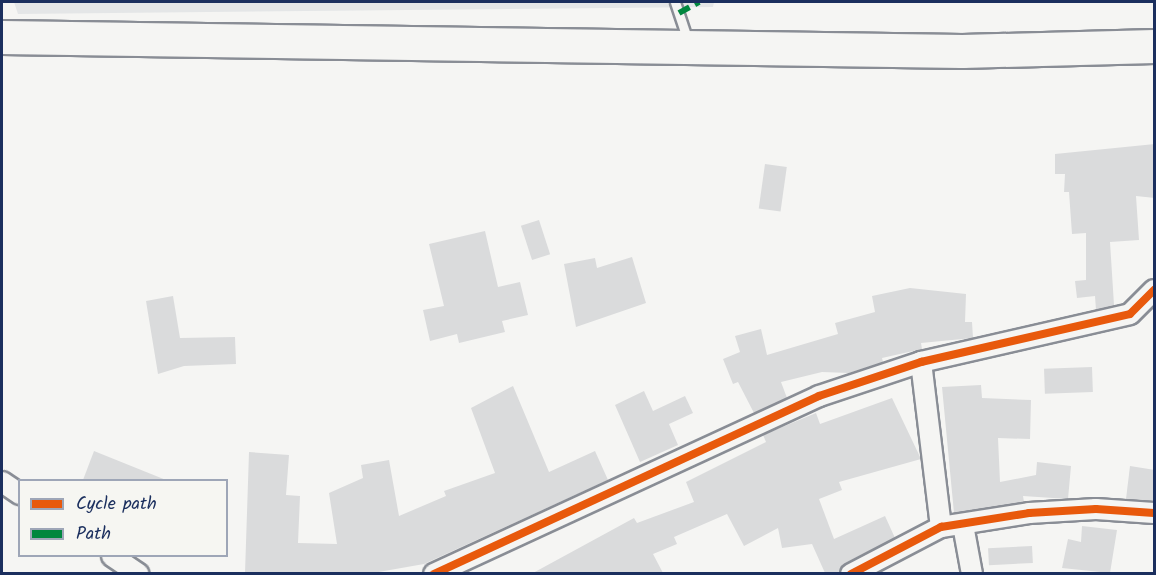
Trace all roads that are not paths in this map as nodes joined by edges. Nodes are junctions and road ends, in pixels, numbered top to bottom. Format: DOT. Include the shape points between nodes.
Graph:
graph roads {
  1 [pos="675,2"];
  2 [pos="2,37"];
  3 [pos="689,46"];
  4 [pos="1155,46"];
  5 [pos="1155,290"];
  6 [pos="1155,310"];
  7 [pos="1130,314"];
  8 [pos="921,362"];
  9 [pos="2,482"];
  10 [pos="18,493"];
  11 [pos="1155,513"];
  12 [pos="963,525"];
  13 [pos="941,528"];
  14 [pos="115,557"];
  15 [pos="139,573"];
  16 [pos="434,573"];
  17 [pos="851,573"];
  18 [pos="972,573"];
  1 -- 3 [label="lane"];
  2 -- 3 [label="highway"];
  3 -- 4 [label="highway" via="962,51"];
  5 -- 7 [label="street"];
  6 -- 7 [label="street"];
  7 -- 8 [label="street"];
  8 -- 13 [label="street"];
  8 -- 16 [label="street" via="819,396"];
  9 -- 10 [label="street"];
  11 -- 12 [label="street" via="1096,509"];
  12 -- 13 [label="street"];
  12 -- 18 [label="street"];
  13 -- 17 [label="street"];
  14 -- 15 [label="street"];
}
